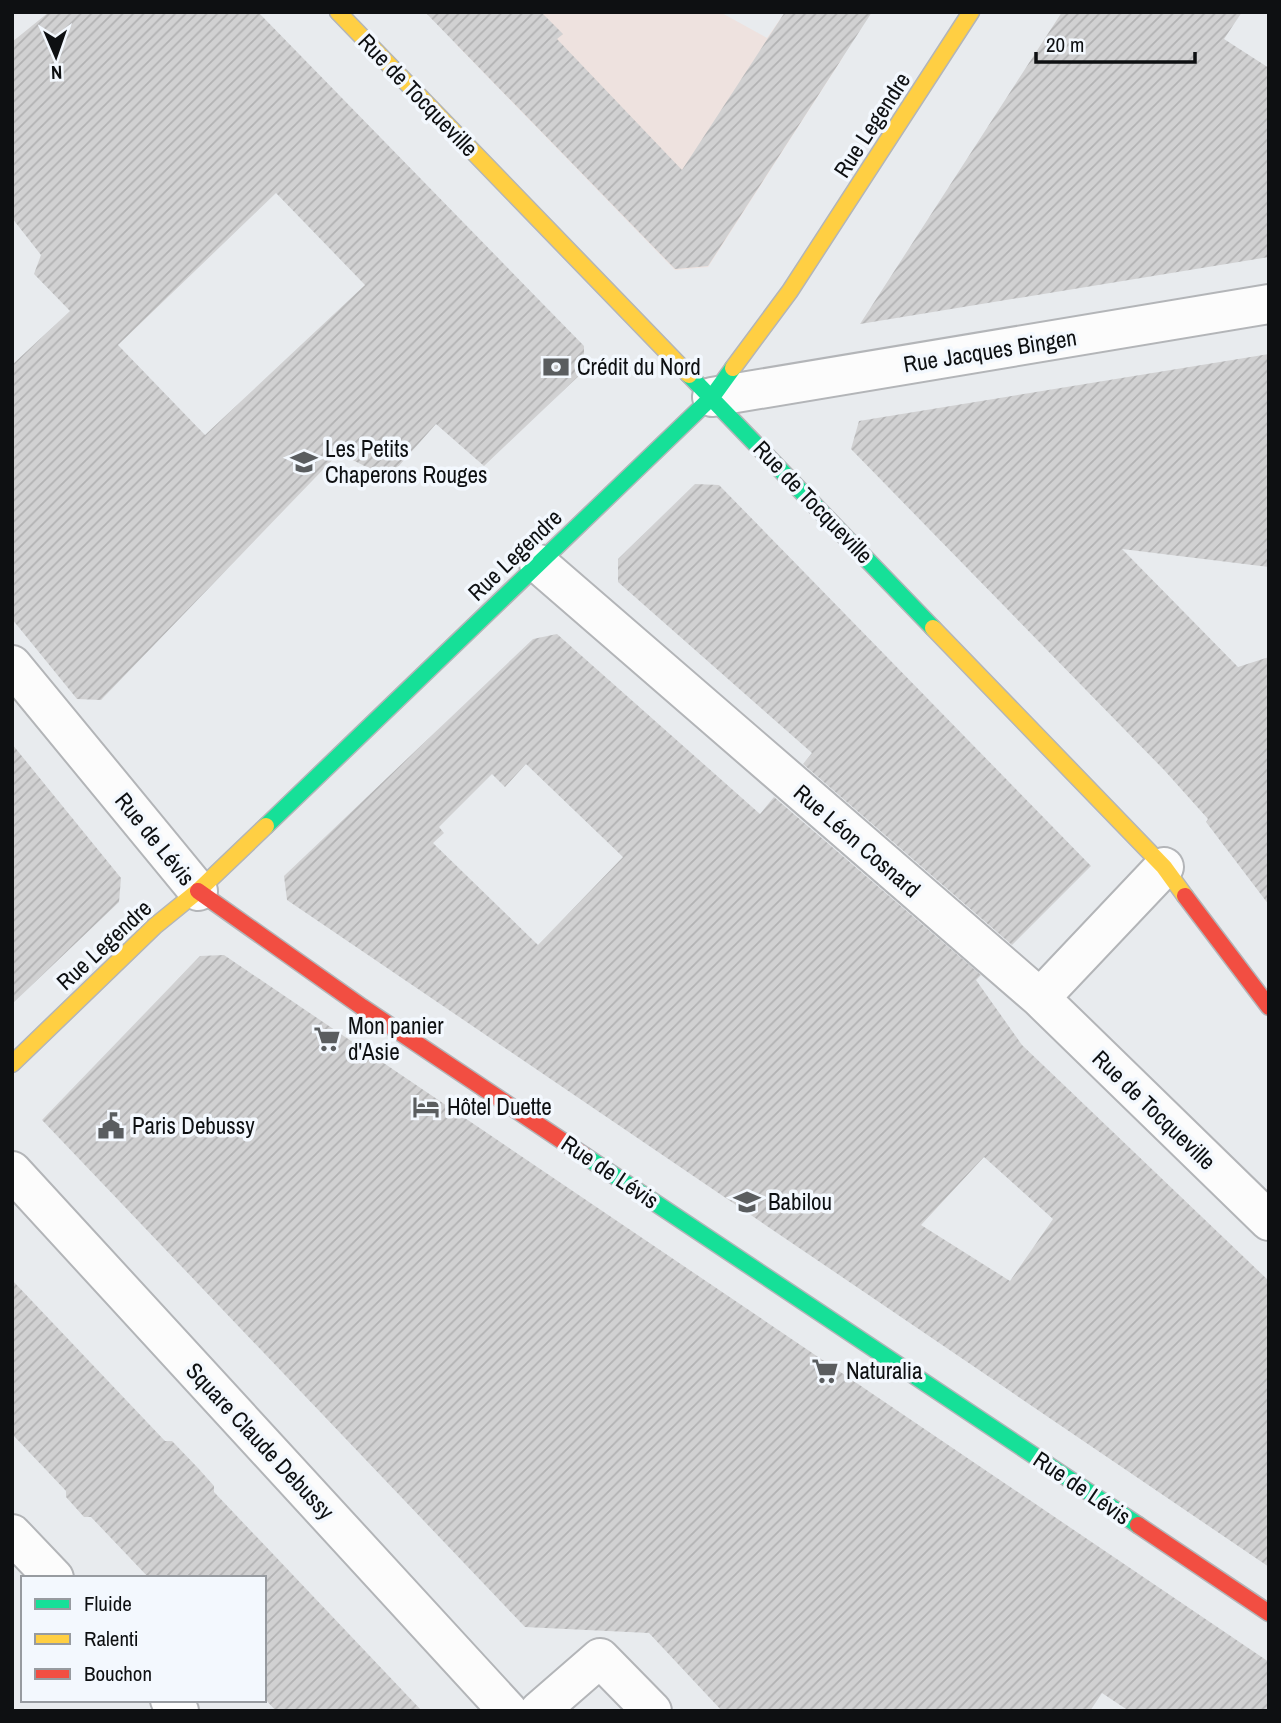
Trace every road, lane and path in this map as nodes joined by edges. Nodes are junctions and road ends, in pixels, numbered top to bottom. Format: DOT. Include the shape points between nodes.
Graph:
graph roads {
  1 [pos="338,12"];
  2 [pos="971,12"];
  3 [pos="1269,304"];
  4 [pos="712,397"];
  5 [pos="539,564"];
  6 [pos="12,664"];
  7 [pos="1164,867"];
  8 [pos="198,891"];
  9 [pos="1040,998"];
  10 [pos="1269,1007"];
  11 [pos="12,1065"];
  12 [pos="12,1171"];
  13 [pos="1269,1222"];
  14 [pos="12,1534"];
  15 [pos="52,1576"];
  16 [pos="1269,1613"];
  17 [pos="508,1711"];
  18 [pos="539,1711"];
  19 [pos="652,1711"];
  1 -- 4 [label="street, Rue de Tocqueville"];
  2 -- 4 [label="street, Rue Legendre" via="790,291"];
  3 -- 4 [label="street, Rue Jacques Bingen"];
  4 -- 5 [label="street, Rue Legendre"];
  4 -- 7 [label="street, Rue de Tocqueville"];
  5 -- 8 [label="street, Rue Legendre"];
  5 -- 9 [label="street, Rue Léon Cosnard"];
  6 -- 8 [label="street, Rue de Lévis"];
  7 -- 9 [label="street"];
  7 -- 10 [label="street, Rue de Tocqueville"];
  8 -- 11 [label="street, Rue Legendre" via="155,926"];
  8 -- 16 [label="street, Rue de Lévis" via="374,1014"];
  9 -- 13 [label="street, Rue de Tocqueville"];
  12 -- 17 [label="street, Square Claude Debussy"];
  14 -- 15 [label="street"];
  18 -- 19 [label="street" via="600,1658"];
}
